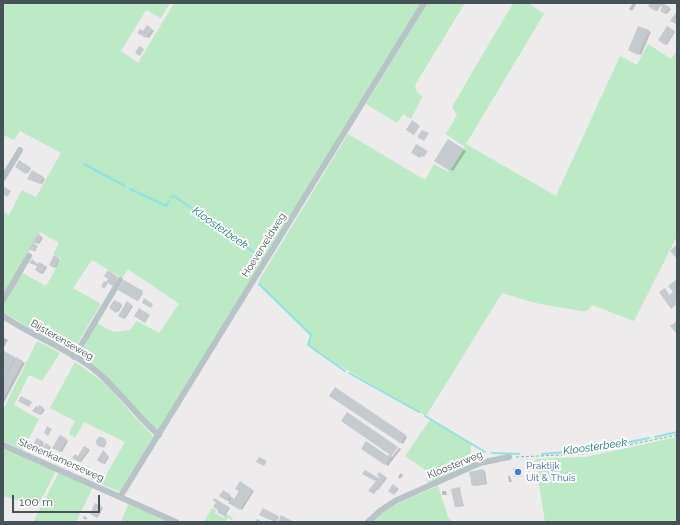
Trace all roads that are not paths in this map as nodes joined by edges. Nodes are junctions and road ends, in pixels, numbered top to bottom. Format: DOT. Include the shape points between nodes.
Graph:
graph roads {
  1 [pos="424,3"];
  2 [pos="20,150"];
  3 [pos="3,178"];
  4 [pos="29,256"];
  5 [pos="120,280"];
  6 [pos="3,300"];
  7 [pos="3,316"];
  8 [pos="74,357"];
  9 [pos="159,435"];
  10 [pos="3,445"];
  11 [pos="509,457"];
  12 [pos="120,497"];
  13 [pos="176,522"];
  14 [pos="368,522"];
  1 -- 9 [label="street, Hoeverveldweg"];
  2 -- 3 [label="street"];
  4 -- 6 [label="street"];
  5 -- 8 [label="street"];
  7 -- 8 [label="street, Bijsterenseweg"];
  8 -- 9 [label="street, Bijsterenseweg" via="111,384 142,421"];
  9 -- 12 [label="street, Hoeverveldweg"];
  10 -- 12 [label="street, Stenenkamerseweg"];
  11 -- 14 [label="street, Kloosterweg" via="480,463 395,502"];
  12 -- 13 [label="street, Stenenkamerseweg"];
}
